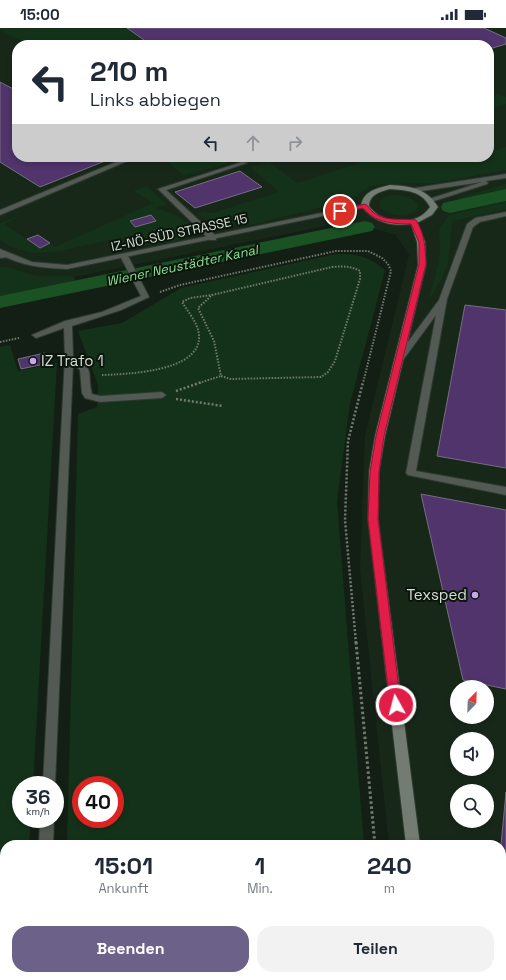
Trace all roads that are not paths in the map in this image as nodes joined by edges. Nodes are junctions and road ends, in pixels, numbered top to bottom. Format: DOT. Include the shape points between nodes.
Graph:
graph roads {
  1 [pos="122,162"];
  2 [pos="244,163"];
  3 [pos="504,176"];
  4 [pos="415,190"];
  5 [pos="431,200"];
  6 [pos="365,206"];
  7 [pos="0,214"];
  8 [pos="506,214"];
  9 [pos="413,222"];
  10 [pos="213,238"];
  11 [pos="2,254"];
  12 [pos="124,256"];
  13 [pos="443,299"];
  14 [pos="68,323"];
  15 [pos="36,335"];
  16 [pos="69,357"];
  17 [pos="400,358"];
  18 [pos="162,394"];
  19 [pos="506,491"];
  20 [pos="49,776"];
  21 [pos="47,828"];
  22 [pos="46,840"];
  23 [pos="412,840"];
  1 -- 7 [label="street"];
  2 -- 10 [label="street" via="161,188"];
  3 -- 4 [label="street"];
  3 -- 5 [label="street"];
  4 -- 5 [label="street"];
  4 -- 6 [label="street" via="379,190 370,194 365,200"];
  5 -- 9 [label="street" via="434,207 431,213"];
  6 -- 9 [label="street" via="371,214 383,219"];
  6 -- 10 [label="street, IZ-NÖ-SÜD STRASSE 15"];
  8 -- 13 [label="street" via="478,220 470,226"];
  9 -- 17 [label="street" via="422,242 422,264"];
  10 -- 12 [label="street, IZ-NÖ-SÜD STRASSE 15"];
  11 -- 12 [label="street, IZ-NÖ-SÜD STRASSE 15" via="44,266 67,267"];
  12 -- 14 [label="street" via="145,296 99,316"];
  13 -- 17 [label="street"];
  13 -- 19 [label="street" via="411,473"];
  14 -- 15 [label="street"];
  14 -- 16 [label="street"];
  16 -- 18 [label="street" via="83,368 88,396 100,399"];
  16 -- 20 [label="street"];
  17 -- 23 [label="street" via="380,436 374,472 373,519"];
  21 -- 22 [label="street"];
}
